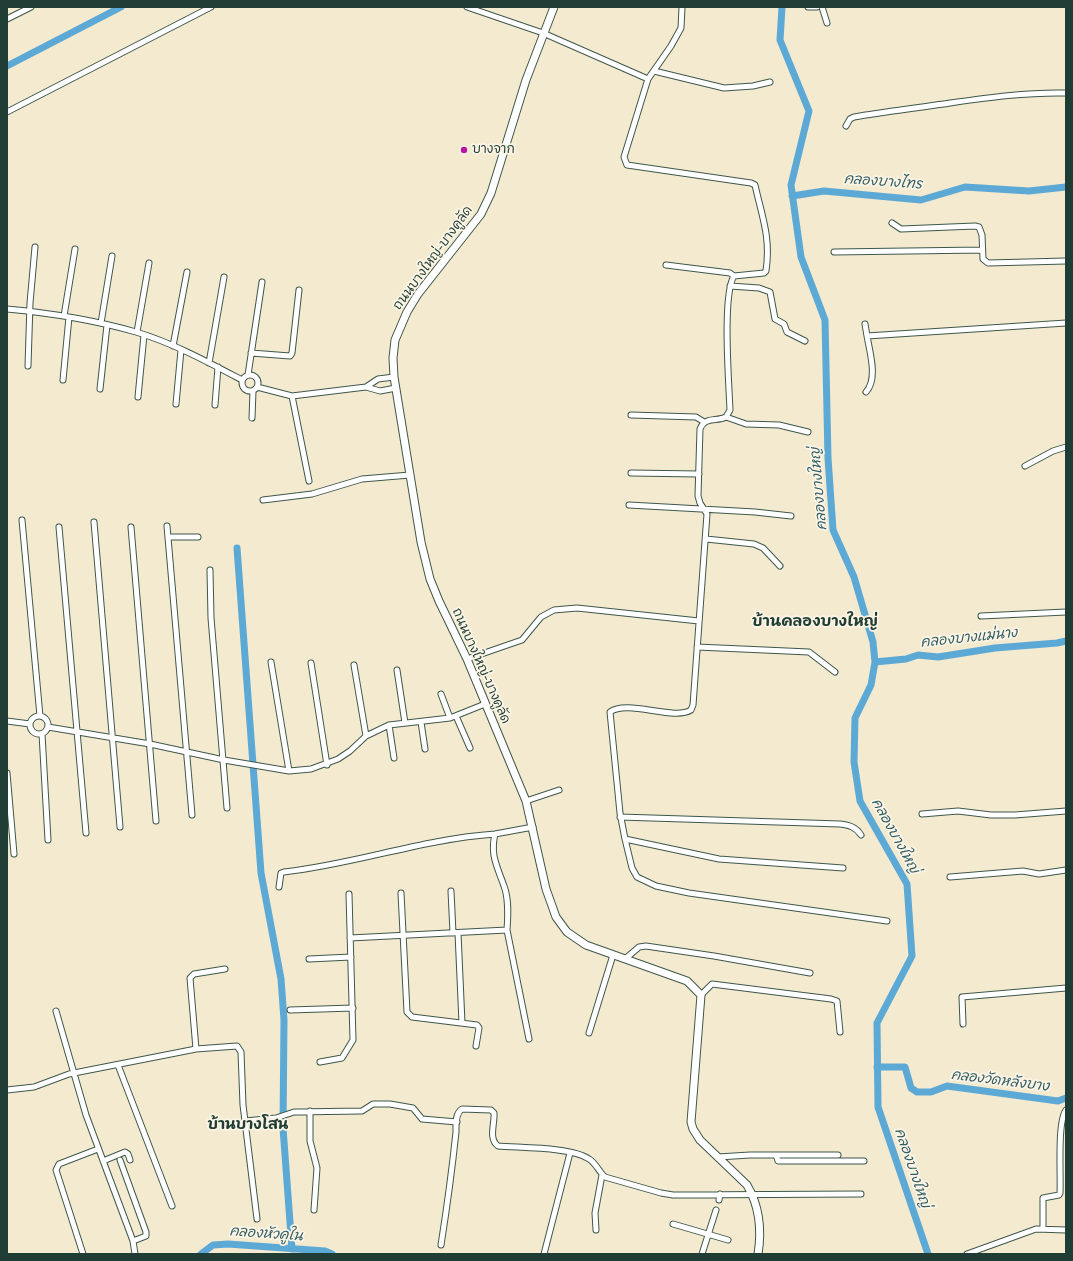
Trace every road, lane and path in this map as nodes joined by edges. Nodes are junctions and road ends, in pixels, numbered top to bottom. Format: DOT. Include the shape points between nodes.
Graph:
graph roads {
  1 [pos="31,7"];
  2 [pos="211,7"];
  3 [pos="467,7"];
  4 [pos="554,7"];
  5 [pos="682,7"];
  6 [pos="808,7"];
  7 [pos="817,7"];
  8 [pos="822,7"];
  9 [pos="7,19"];
  10 [pos="827,23"];
  11 [pos="543,33"];
  12 [pos="654,71"];
  13 [pos="648,79"];
  14 [pos="770,82"];
  15 [pos="1066,93"];
  16 [pos="7,112"];
  17 [pos="846,126"];
  18 [pos="892,223"];
  19 [pos="35,247"];
  20 [pos="75,249"];
  21 [pos="982,250"];
  22 [pos="834,252"];
  23 [pos="112,256"];
  24 [pos="1066,261"];
  25 [pos="149,263"];
  26 [pos="666,265"];
  27 [pos="187,272"];
  28 [pos="734,276"];
  29 [pos="224,277"];
  30 [pos="262,282"];
  31 [pos="730,286"];
  32 [pos="299,290"];
  33 [pos="7,309"];
  34 [pos="31,311"];
  35 [pos="66,316"];
  36 [pos="101,323"];
  37 [pos="1066,323"];
  38 [pos="865,324"];
  39 [pos="107,325"];
  40 [pos="137,332"];
  41 [pos="144,335"];
  42 [pos="868,336"];
  43 [pos="805,341"];
  44 [pos="173,346"];
  45 [pos="181,350"];
  46 [pos="251,353"];
  47 [pos="209,363"];
  48 [pos="28,366"];
  49 [pos="218,367"];
  50 [pos="248,374"];
  51 [pos="394,377"];
  52 [pos="63,380"];
  53 [pos="242,380"];
  54 [pos="366,387"];
  55 [pos="396,388"];
  56 [pos="255,389"];
  57 [pos="100,390"];
  58 [pos="866,392"];
  59 [pos="292,396"];
  60 [pos="138,397"];
  61 [pos="176,404"];
  62 [pos="214,405"];
  63 [pos="631,415"];
  64 [pos="726,417"];
  65 [pos="252,418"];
  66 [pos="704,422"];
  67 [pos="808,432"];
  68 [pos="1066,447"];
  69 [pos="1025,466"];
  70 [pos="631,473"];
  71 [pos="699,474"];
  72 [pos="410,475"];
  73 [pos="309,481"];
  74 [pos="263,500"];
  75 [pos="629,505"];
  76 [pos="705,510"];
  77 [pos="791,516"];
  78 [pos="22,520"];
  79 [pos="94,522"];
  80 [pos="167,526"];
  81 [pos="60,527"];
  82 [pos="131,527"];
  83 [pos="168,537"];
  84 [pos="198,537"];
  85 [pos="706,540"];
  86 [pos="780,566"];
  87 [pos="210,570"];
  88 [pos="1066,612"];
  89 [pos="981,616"];
  90 [pos="699,621"];
  91 [pos="697,647"];
  92 [pos="467,660"];
  93 [pos="271,662"];
  94 [pos="310,663"];
  95 [pos="354,665"];
  96 [pos="397,670"];
  97 [pos="835,672"];
  98 [pos="441,694"];
  99 [pos="485,704"];
  100 [pos="40,716"];
  101 [pos="456,716"];
  102 [pos="450,718"];
  103 [pos="7,721"];
  104 [pos="421,722"];
  105 [pos="405,723"];
  106 [pos="30,724"];
  107 [pos="389,725"];
  108 [pos="48,727"];
  109 [pos="77,732"];
  110 [pos="42,734"];
  111 [pos="366,736"];
  112 [pos="113,738"];
  113 [pos="150,744"];
  114 [pos="470,748"];
  115 [pos="425,749"];
  116 [pos="187,752"];
  117 [pos="394,758"];
  118 [pos="224,760"];
  119 [pos="327,765"];
  120 [pos="289,770"];
  121 [pos="7,773"];
  122 [pos="559,790"];
  123 [pos="526,801"];
  124 [pos="227,808"];
  125 [pos="1066,811"];
  126 [pos="192,814"];
  127 [pos="922,814"];
  128 [pos="620,817"];
  129 [pos="156,821"];
  130 [pos="120,827"];
  131 [pos="533,827"];
  132 [pos="86,833"];
  133 [pos="495,834"];
  134 [pos="861,835"];
  135 [pos="625,839"];
  136 [pos="48,840"];
  137 [pos="14,854"];
  138 [pos="843,868"];
  139 [pos="1066,870"];
  140 [pos="950,877"];
  141 [pos="279,887"];
  142 [pos="451,891"];
  143 [pos="402,893"];
  144 [pos="349,894"];
  145 [pos="887,921"];
  146 [pos="507,930"];
  147 [pos="456,933"];
  148 [pos="403,935"];
  149 [pos="350,938"];
  150 [pos="613,955"];
  151 [pos="351,957"];
  152 [pos="309,959"];
  153 [pos="625,959"];
  154 [pos="225,969"];
  155 [pos="810,974"];
  156 [pos="1066,988"];
  157 [pos="701,995"];
  158 [pos="353,1008"];
  159 [pos="290,1010"];
  160 [pos="56,1012"];
  161 [pos="462,1023"];
  162 [pos="963,1024"];
  163 [pos="840,1032"];
  164 [pos="589,1033"];
  165 [pos="529,1039"];
  166 [pos="476,1046"];
  167 [pos="196,1049"];
  168 [pos="320,1062"];
  169 [pos="118,1065"];
  170 [pos="73,1074"];
  171 [pos="7,1090"];
  172 [pos="1066,1110"];
  173 [pos="310,1111"];
  174 [pos="245,1121"];
  175 [pos="457,1122"];
  176 [pos="98,1148"];
  177 [pos="570,1152"];
  178 [pos="776,1155"];
  179 [pos="838,1155"];
  180 [pos="718,1157"];
  181 [pos="120,1160"];
  182 [pos="130,1160"];
  183 [pos="103,1161"];
  184 [pos="864,1161"];
  185 [pos="602,1175"];
  186 [pos="720,1194"];
  187 [pos="752,1194"];
  188 [pos="861,1194"];
  189 [pos="719,1200"];
  190 [pos="172,1206"];
  191 [pos="314,1210"];
  192 [pos="716,1210"];
  193 [pos="257,1219"];
  194 [pos="673,1224"];
  195 [pos="1043,1229"];
  196 [pos="596,1230"];
  197 [pos="1066,1230"];
  198 [pos="709,1234"];
  199 [pos="728,1240"];
  200 [pos="133,1241"];
  201 [pos="441,1245"];
  202 [pos="83,1254"];
  203 [pos="135,1254"];
  204 [pos="544,1254"];
  205 [pos="702,1254"];
  206 [pos="758,1254"];
  207 [pos="967,1254"];
  1 -- 9 [label="street"];
  2 -- 16 [label="street"];
  3 -- 11 [label="street"];
  4 -- 11 [label="street, ถนนบางใหญ่-บางคูลัด"];
  5 -- 12 [label="street" via="681,28"];
  6 -- 7 [label="street"];
  8 -- 10 [label="street"];
  11 -- 13 [label="street"];
  11 -- 51 [label="street, ถนนบางใหญ่-บางคูลัด" via="491,192 481,214 418,294 407,312 396,340 393,358"];
  12 -- 13 [label="street"];
  12 -- 14 [label="street" via="724,88"];
  13 -- 28 [label="street" via="624,157 627,165 755,185 767,228 766,271 760,274"];
  15 -- 17 [label="street" via="993,97 889,111 854,117"];
  18 -- 21 [label="street" via="902,229 975,226 981,230"];
  19 -- 34 [label="street"];
  20 -- 35 [label="street"];
  21 -- 22 [label="street"];
  21 -- 24 [label="street" via="983,259 988,263"];
  23 -- 36 [label="street"];
  25 -- 40 [label="street"];
  26 -- 28 [label="street" via="730,273"];
  27 -- 44 [label="street"];
  28 -- 31 [label="street"];
  29 -- 47 [label="street"];
  30 -- 46 [label="street"];
  31 -- 43 [label="street" via="759,288 770,292 775,319 784,324 787,332"];
  31 -- 64 [label="street" via="727,326 730,410"];
  32 -- 46 [label="street" via="290,356"];
  33 -- 34 [label="street"];
  34 -- 35 [label="street"];
  34 -- 48 [label="street"];
  35 -- 36 [label="street"];
  35 -- 52 [label="street"];
  36 -- 39 [label="street"];
  37 -- 42 [label="street"];
  38 -- 42 [label="street"];
  39 -- 40 [label="street"];
  39 -- 57 [label="street"];
  40 -- 41 [label="street"];
  41 -- 44 [label="street"];
  41 -- 60 [label="street"];
  42 -- 58 [label="street" via="872,386"];
  44 -- 45 [label="street"];
  45 -- 47 [label="street"];
  45 -- 61 [label="street"];
  46 -- 50 [label="street"];
  47 -- 49 [label="street"];
  49 -- 53 [label="street"];
  49 -- 62 [label="street"];
  50 -- 53 [label="street"];
  50 -- 56 [label="street" via="258,379"];
  51 -- 54 [label="street" via="378,379"];
  51 -- 55 [label="street, ถนนบางใหญ่-บางคูลัด"];
  53 -- 56 [label="street" via="244,389"];
  54 -- 55 [label="street" via="380,391"];
  54 -- 59 [label="street"];
  55 -- 72 [label="street, ถนนบางใหญ่-บางคูลัด"];
  56 -- 59 [label="street"];
  56 -- 65 [label="street"];
  59 -- 73 [label="street"];
  63 -- 66 [label="street" via="696,417"];
  64 -- 66 [label="street"];
  64 -- 67 [label="street" via="746,424 779,425"];
  66 -- 71 [label="street" via="700,429"];
  68 -- 69 [label="street"];
  70 -- 71 [label="street"];
  71 -- 76 [label="street" via="698,496"];
  72 -- 74 [label="street" via="362,479 312,494"];
  72 -- 92 [label="street, ถนนบางใหญ่-บางคูลัด" via="430,579"];
  75 -- 76 [label="street"];
  76 -- 77 [label="street"];
  76 -- 85 [label="street"];
  78 -- 100 [label="street"];
  79 -- 112 [label="street"];
  80 -- 83 [label="street"];
  81 -- 109 [label="street"];
  82 -- 113 [label="street"];
  83 -- 84 [label="street"];
  83 -- 116 [label="street"];
  85 -- 86 [label="street" via="754,544 763,548"];
  85 -- 90 [label="street"];
  87 -- 118 [label="street" via="211,618"];
  88 -- 89 [label="street"];
  90 -- 91 [label="street"];
  90 -- 92 [label="street" via="577,608 554,610 541,617 522,640"];
  91 -- 97 [label="street" via="809,652"];
  91 -- 128 [label="street" via="691,710 683,713 616,709 610,712"];
  92 -- 99 [label="street, ถนนบางใหญ่-บางคูลัด"];
  93 -- 120 [label="street"];
  94 -- 119 [label="street"];
  95 -- 111 [label="street"];
  96 -- 105 [label="street"];
  98 -- 102 [label="street"];
  99 -- 101 [label="street"];
  99 -- 123 [label="street, ถนนบางใหญ่-บางคูลัด"];
  100 -- 106 [label="street" via="34,718"];
  100 -- 108 [label="street" via="47,720"];
  101 -- 102 [label="street"];
  101 -- 114 [label="street"];
  102 -- 104 [label="street"];
  103 -- 106 [label="street"];
  104 -- 105 [label="street"];
  104 -- 115 [label="street"];
  105 -- 107 [label="street"];
  106 -- 110 [label="street" via="35,733"];
  107 -- 111 [label="street"];
  107 -- 117 [label="street"];
  108 -- 109 [label="street"];
  108 -- 110 [label="street"];
  109 -- 112 [label="street"];
  109 -- 132 [label="street"];
  110 -- 136 [label="street"];
  111 -- 119 [label="street" via="350,751"];
  112 -- 113 [label="street"];
  112 -- 130 [label="street"];
  113 -- 116 [label="street"];
  113 -- 129 [label="street"];
  116 -- 118 [label="street"];
  116 -- 126 [label="street"];
  118 -- 120 [label="street"];
  118 -- 124 [label="street"];
  119 -- 120 [label="street" via="310,770"];
  121 -- 137 [label="street"];
  122 -- 123 [label="street"];
  123 -- 131 [label="street, ถนนบางใหญ่-บางคูลัด"];
  125 -- 127 [label="street" via="1009,815 958,812"];
  128 -- 134 [label="street" via="840,824 859,830"];
  128 -- 135 [label="street"];
  131 -- 133 [label="street"];
  131 -- 150 [label="street, ถนนบางใหญ่-บางคูลัด" via="546,889 556,918 571,936"];
  133 -- 141 [label="street" via="466,836 284,872 281,873"];
  133 -- 146 [label="street" via="493,848 498,875 506,894"];
  135 -- 138 [label="street" via="719,858"];
  135 -- 145 [label="street" via="632,868 637,877 656,886"];
  139 -- 140 [label="street" via="1039,874 1022,871"];
  142 -- 147 [label="street"];
  143 -- 148 [label="street"];
  144 -- 149 [label="street"];
  146 -- 147 [label="street"];
  146 -- 165 [label="street"];
  147 -- 148 [label="street"];
  147 -- 161 [label="street"];
  148 -- 149 [label="street"];
  148 -- 161 [label="street" via="408,1014 412,1017"];
  149 -- 151 [label="street"];
  150 -- 153 [label="street, ถนนบางใหญ่-บางคูลัด"];
  150 -- 164 [label="street"];
  151 -- 152 [label="street"];
  151 -- 158 [label="street"];
  153 -- 155 [label="street" via="639,947 646,946"];
  153 -- 157 [label="street, ถนนบางใหญ่-บางคูลัด" via="687,981"];
  154 -- 167 [label="street" via="194,974 190,978"];
  156 -- 162 [label="street" via="962,997"];
  157 -- 163 [label="street" via="712,984 831,999 837,1002 839,1008"];
  157 -- 180 [label="street" via="691,1122 697,1136"];
  158 -- 159 [label="street"];
  158 -- 168 [label="street" via="352,1043 342,1058"];
  160 -- 170 [label="street"];
  161 -- 166 [label="street" via="479,1026"];
  167 -- 169 [label="street"];
  167 -- 174 [label="street" via="232,1045 241,1049"];
  169 -- 170 [label="street"];
  169 -- 190 [label="street"];
  170 -- 171 [label="street" via="63,1075 34,1087"];
  170 -- 176 [label="street"];
  172 -- 195 [label="street" via="1063,1114 1060,1193 1043,1198"];
  173 -- 174 [label="street"];
  173 -- 175 [label="street" via="362,1112 373,1104 390,1104 413,1108 422,1120"];
  173 -- 191 [label="street" via="310,1141 317,1168"];
  174 -- 193 [label="street"];
  175 -- 177 [label="street" via="458,1113 462,1109 491,1110 495,1118 492,1138 494,1144"];
  175 -- 201 [label="street"];
  176 -- 183 [label="street"];
  176 -- 202 [label="street" via="59,1164 56,1170"];
  177 -- 185 [label="street" via="588,1157"];
  177 -- 204 [label="street"];
  178 -- 179 [label="street"];
  178 -- 180 [label="street"];
  178 -- 184 [label="street" via="778,1161"];
  180 -- 187 [label="street" via="747,1185"];
  181 -- 200 [label="street" via="146,1232 146,1236"];
  182 -- 183 [label="street" via="125,1152"];
  183 -- 200 [label="street"];
  185 -- 186 [label="street" via="673,1195"];
  185 -- 196 [label="street" via="595,1213"];
  186 -- 187 [label="street"];
  186 -- 189 [label="street"];
  187 -- 188 [label="street"];
  187 -- 206 [label="street" via="760,1221"];
  192 -- 198 [label="street"];
  194 -- 198 [label="street"];
  195 -- 197 [label="street"];
  195 -- 207 [label="street" via="1025,1232"];
  198 -- 199 [label="street"];
  198 -- 205 [label="street"];
  200 -- 203 [label="street"];
}
